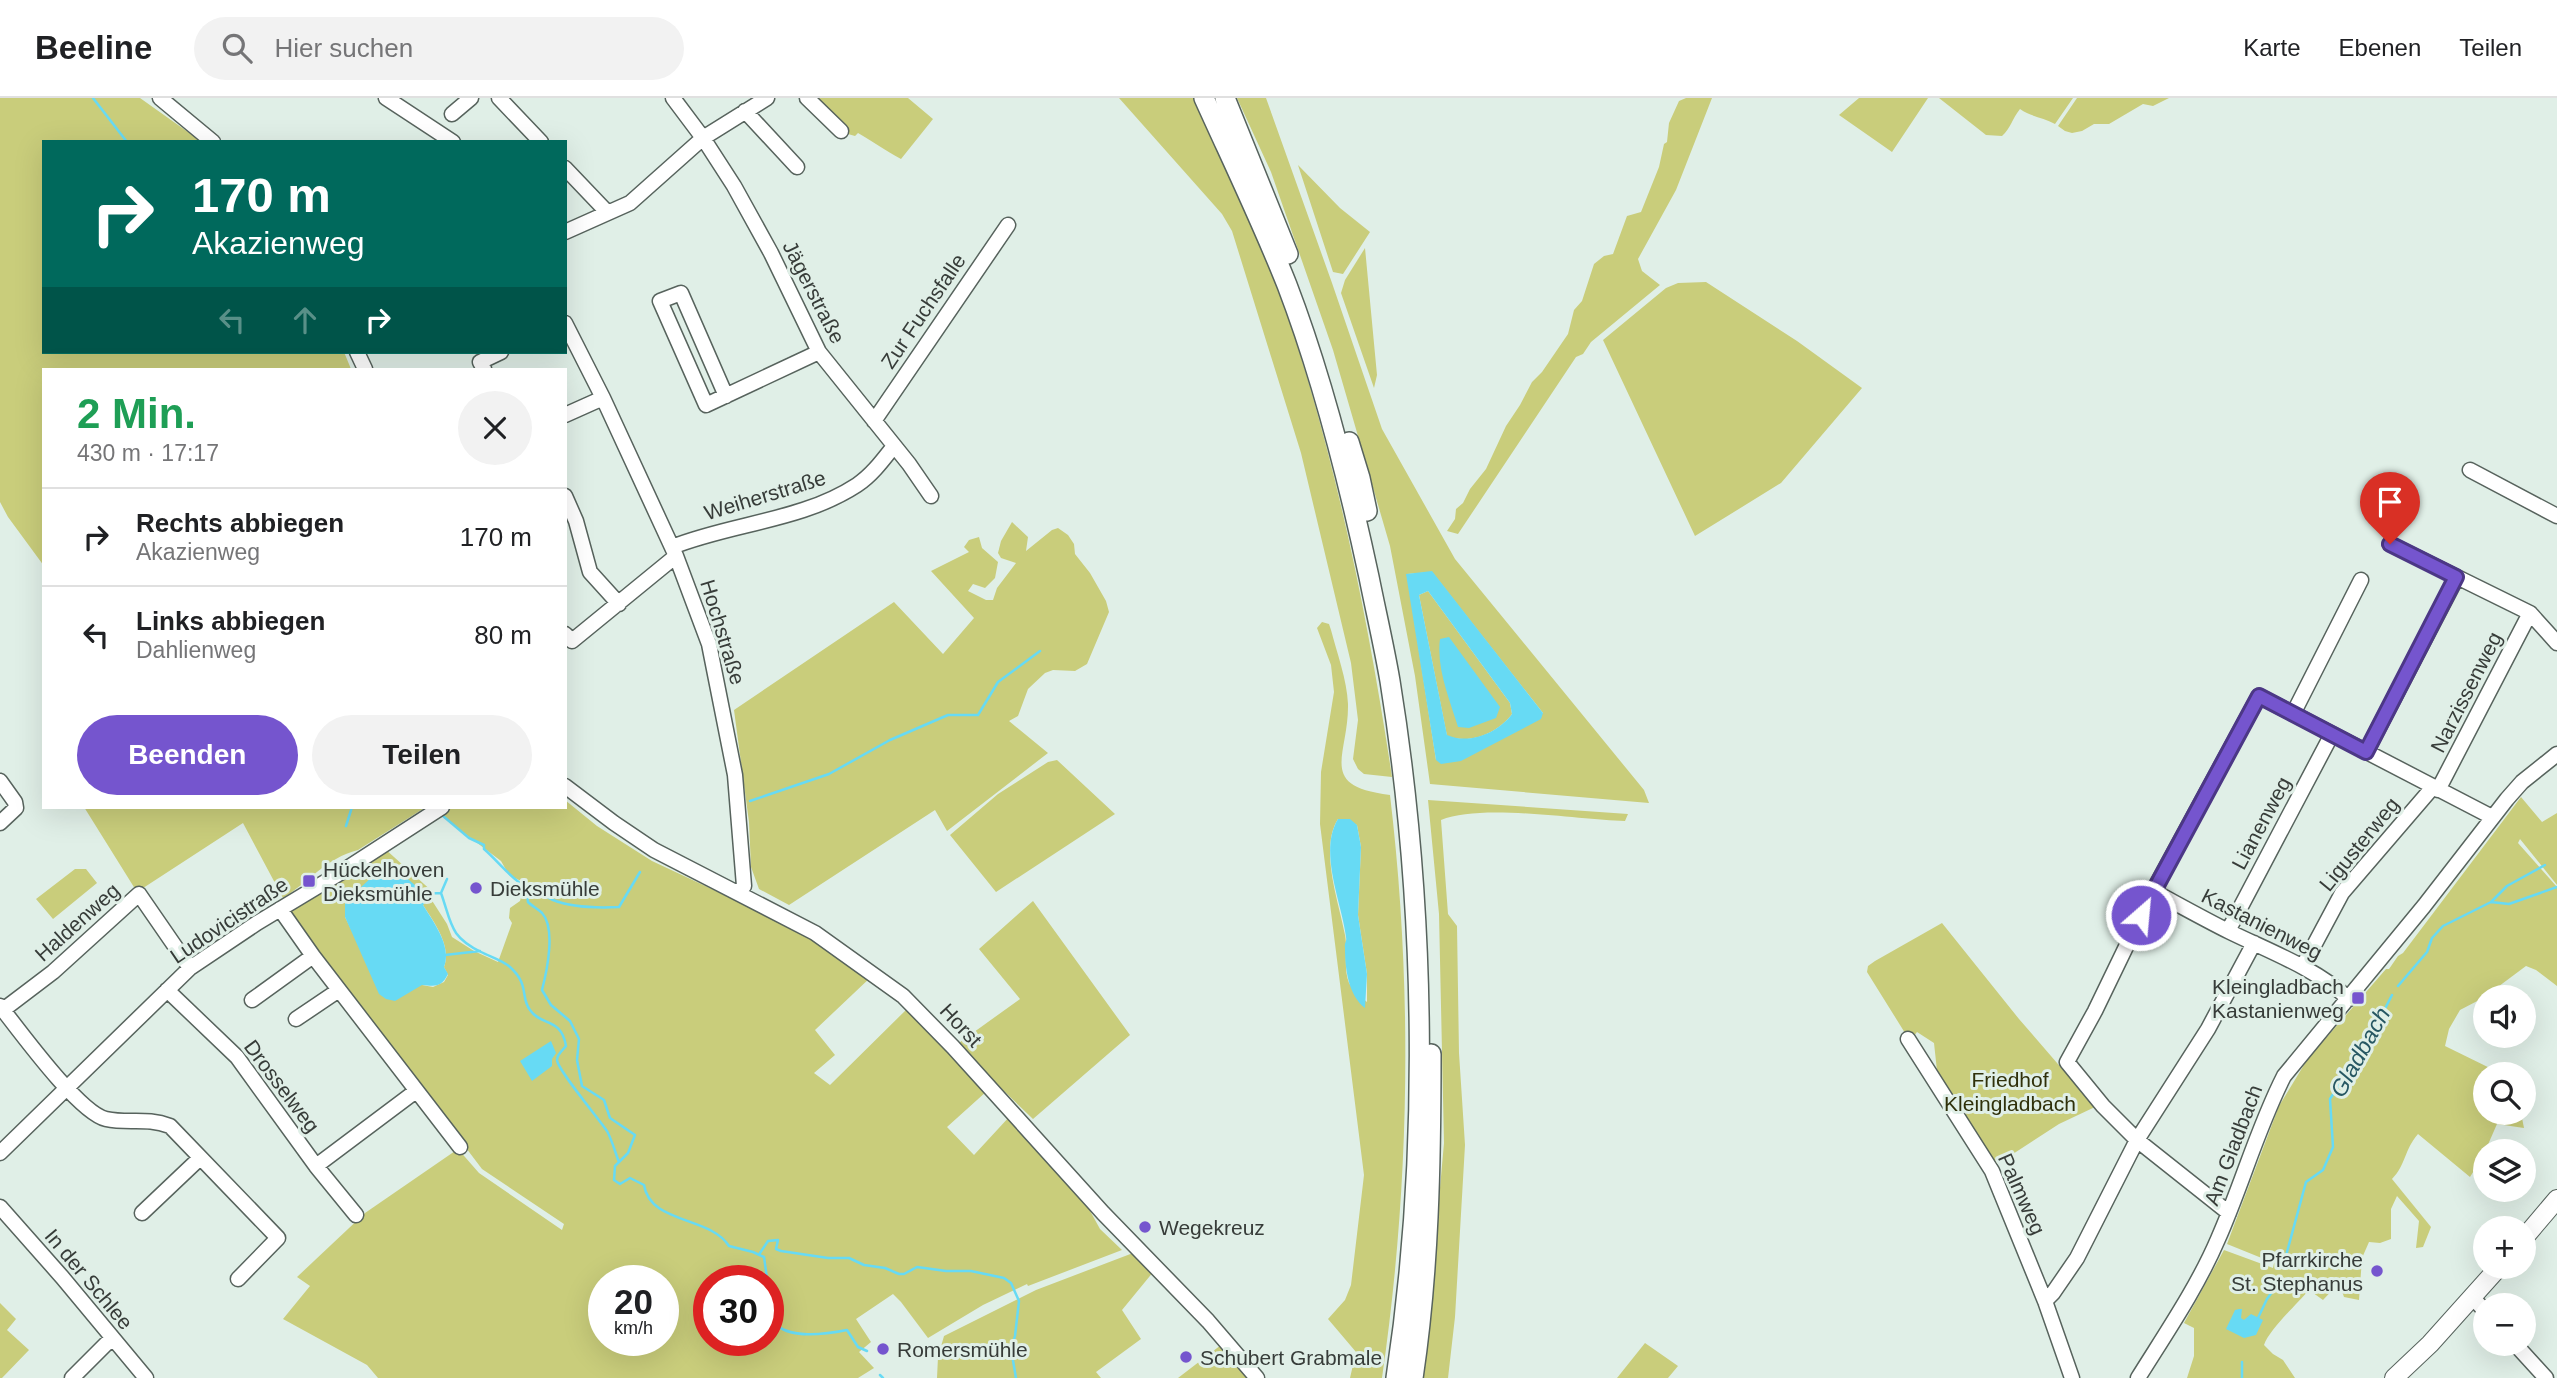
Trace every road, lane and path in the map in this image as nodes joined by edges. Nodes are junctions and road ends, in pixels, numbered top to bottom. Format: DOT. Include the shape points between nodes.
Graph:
graph roads {
  1 [pos="160,98"];
  2 [pos="386,98"];
  3 [pos="471,98"];
  4 [pos="499,98"];
  5 [pos="673,98"];
  6 [pos="767,98"];
  7 [pos="807,98"];
  8 [pos="1204,98"];
  9 [pos="1225,98"];
  10 [pos="745,111"];
  11 [pos="452,114"];
  12 [pos="841,131"];
  13 [pos="703,138"];
  14 [pos="211,140"];
  15 [pos="450,140"];
  16 [pos="535,140"];
  17 [pos="797,167"];
  18 [pos="567,170"];
  19 [pos="607,212"];
  20 [pos="1007,225"];
  21 [pos="567,231"];
  22 [pos="567,328"];
  23 [pos="820,352"];
  24 [pos="496,354"];
  25 [pos="483,368"];
  26 [pos="726,396"];
  27 [pos="603,398"];
  28 [pos="567,414"];
  29 [pos="874,421"];
  30 [pos="894,446"];
  31 [pos="2470,470"];
  32 [pos="931,496"];
  33 [pos="567,501"];
  34 [pos="2557,516"];
  35 [pos="2390,544"];
  36 [pos="674,551"];
  37 [pos="2456,577"];
  38 [pos="2361,580"];
  39 [pos="619,604"];
  40 [pos="2530,613"];
  41 [pos="569,638"];
  42 [pos="2557,643"];
  43 [pos="2293,714"];
  44 [pos="2332,734"];
  45 [pos="2366,752"];
  46 [pos="2557,754"];
  47 [pos="0,781"];
  48 [pos="567,788"];
  49 [pos="2435,789"];
  50 [pos="439,809"];
  51 [pos="2492,817"];
  52 [pos="0,822"];
  53 [pos="2153,891"];
  54 [pos="738,892"];
  55 [pos="280,909"];
  56 [pos="2228,931"];
  57 [pos="2254,943"];
  58 [pos="313,956"];
  59 [pos="2303,966"];
  60 [pos="190,968"];
  61 [pos="167,990"];
  62 [pos="339,990"];
  63 [pos="2349,999"];
  64 [pos="251,1000"];
  65 [pos="1,1008"];
  66 [pos="296,1019"];
  67 [pos="1908,1040"];
  68 [pos="67,1090"];
  69 [pos="416,1091"];
  70 [pos="2137,1140"];
  71 [pos="460,1147"];
  72 [pos="0,1153"];
  73 [pos="200,1158"];
  74 [pos="316,1166"];
  75 [pos="2557,1199"];
  76 [pos="0,1207"];
  77 [pos="142,1213"];
  78 [pos="2229,1213"];
  79 [pos="356,1215"];
  80 [pos="2536,1224"];
  81 [pos="238,1279"];
  82 [pos="2045,1301"];
  83 [pos="2473,1310"];
  84 [pos="112,1338"];
  85 [pos="2526,1356"];
  86 [pos="72,1378"];
  87 [pos="146,1378"];
  88 [pos="1257,1378"];
  89 [pos="1396,1378"];
  90 [pos="1413,1378"];
  91 [pos="2072,1378"];
  92 [pos="2137,1378"];
  93 [pos="2394,1378"];
  94 [pos="2546,1378"];
  1 -- 14 [label="street"];
  2 -- 15 [label="street"];
  3 -- 11 [label="street"];
  4 -- 16 [label="street"];
  5 -- 13 [label="street, Jägerstraße"];
  6 -- 10 [label="street"];
  7 -- 12 [label="street"];
  8 -- 89 [label="highway" via="1288,286 1327,405 1390,681 1410,843 1419,988 1413,1211"];
  9 -- 90 [label="highway" via="1294,269 1360,478 1404,697 1424,866 1431,1038 1431,1144 1421,1326"];
  10 -- 13 [label="street"];
  10 -- 17 [label="street"];
  13 -- 19 [label="street" via="630,203"];
  13 -- 23 [label="street, Jägerstraße" via="771,253"];
  18 -- 19 [label="street"];
  19 -- 21 [label="street"];
  20 -- 29 [label="street, Zur Fuchsfalle"];
  22 -- 27 [label="street, Hochstraße"];
  23 -- 26 [label="street"];
  23 -- 29 [label="street, Jägerstraße"];
  24 -- 25 [label="street" via="480,362"];
  26 -- 26 [label="street" via="706,405 660,301 681,293"];
  27 -- 28 [label="street"];
  27 -- 36 [label="street, Hochstraße"];
  29 -- 30 [label="street, Jägerstraße"];
  30 -- 32 [label="street, Jägerstraße"];
  30 -- 36 [label="street, Weiherstraße" via="870,475 827,502 697,537"];
  31 -- 34 [label="street"];
  33 -- 39 [label="street" via="590,572"];
  35 -- 37 [label="street"];
  36 -- 39 [label="street, Weiherstraße"];
  36 -- 54 [label="street, Hochstraße" via="709,644 733,762 744,886"];
  37 -- 40 [label="street"];
  37 -- 45 [label="street"];
  38 -- 43 [label="street"];
  39 -- 41 [label="street, Weiherstraße"];
  40 -- 42 [label="street"];
  40 -- 49 [label="street, Narzissenweg"];
  43 -- 44 [label="street"];
  43 -- 53 [label="street" via="2259,696"];
  44 -- 45 [label="street"];
  44 -- 56 [label="street, Lianenweg"];
  45 -- 49 [label="street"];
  46 -- 51 [label="street, Am Gladbach" via="2522,782"];
  47 -- 52 [label="street" via="16,808"];
  48 -- 54 [label="street, Horst" via="654,850"];
  49 -- 51 [label="street"];
  49 -- 59 [label="street, Ligusterweg" via="2342,892"];
  50 -- 55 [label="street, Ludovicistraße"];
  51 -- 63 [label="street, Am Gladbach"];
  53 -- 56 [label="street, Kastanienweg"];
  53 -- 70 [label="street" via="2067,1062"];
  54 -- 88 [label="street, Horst" via="815,933 903,996"];
  55 -- 58 [label="street"];
  55 -- 60 [label="street, Ludovicistraße"];
  56 -- 57 [label="street, Kastanienweg"];
  57 -- 59 [label="street, Kastanienweg"];
  57 -- 70 [label="street" via="2208,1029"];
  58 -- 62 [label="street"];
  58 -- 64 [label="street"];
  59 -- 63 [label="street, Kastanienweg"];
  60 -- 61 [label="street, Ludovicistraße"];
  60 -- 65 [label="street, Haldenweg" via="139,894 54,972"];
  61 -- 68 [label="street, Ludovicistraße"];
  61 -- 74 [label="street, Drosselweg" via="237,1057"];
  62 -- 66 [label="street"];
  62 -- 69 [label="street"];
  63 -- 78 [label="street, Am Gladbach" via="2284,1076"];
  65 -- 68 [label="street"];
  67 -- 82 [label="street, Palmweg" via="1992,1171"];
  68 -- 72 [label="street, Ludovicistraße"];
  68 -- 73 [label="street" via="104,1119 154,1120 170,1126"];
  69 -- 71 [label="street"];
  69 -- 74 [label="street"];
  70 -- 78 [label="street"];
  70 -- 82 [label="street" via="2077,1258"];
  73 -- 77 [label="street"];
  73 -- 81 [label="street" via="278,1238"];
  74 -- 79 [label="street, Drosselweg"];
  75 -- 80 [label="main road"];
  76 -- 84 [label="street, In der Schlee"];
  78 -- 92 [label="street, Am Gladbach" via="2192,1292"];
  82 -- 91 [label="street, Palmweg"];
  83 -- 93 [label="main road"];
  84 -- 86 [label="street"];
  84 -- 87 [label="street, In der Schlee"];
  85 -- 94 [label="street"];
}
